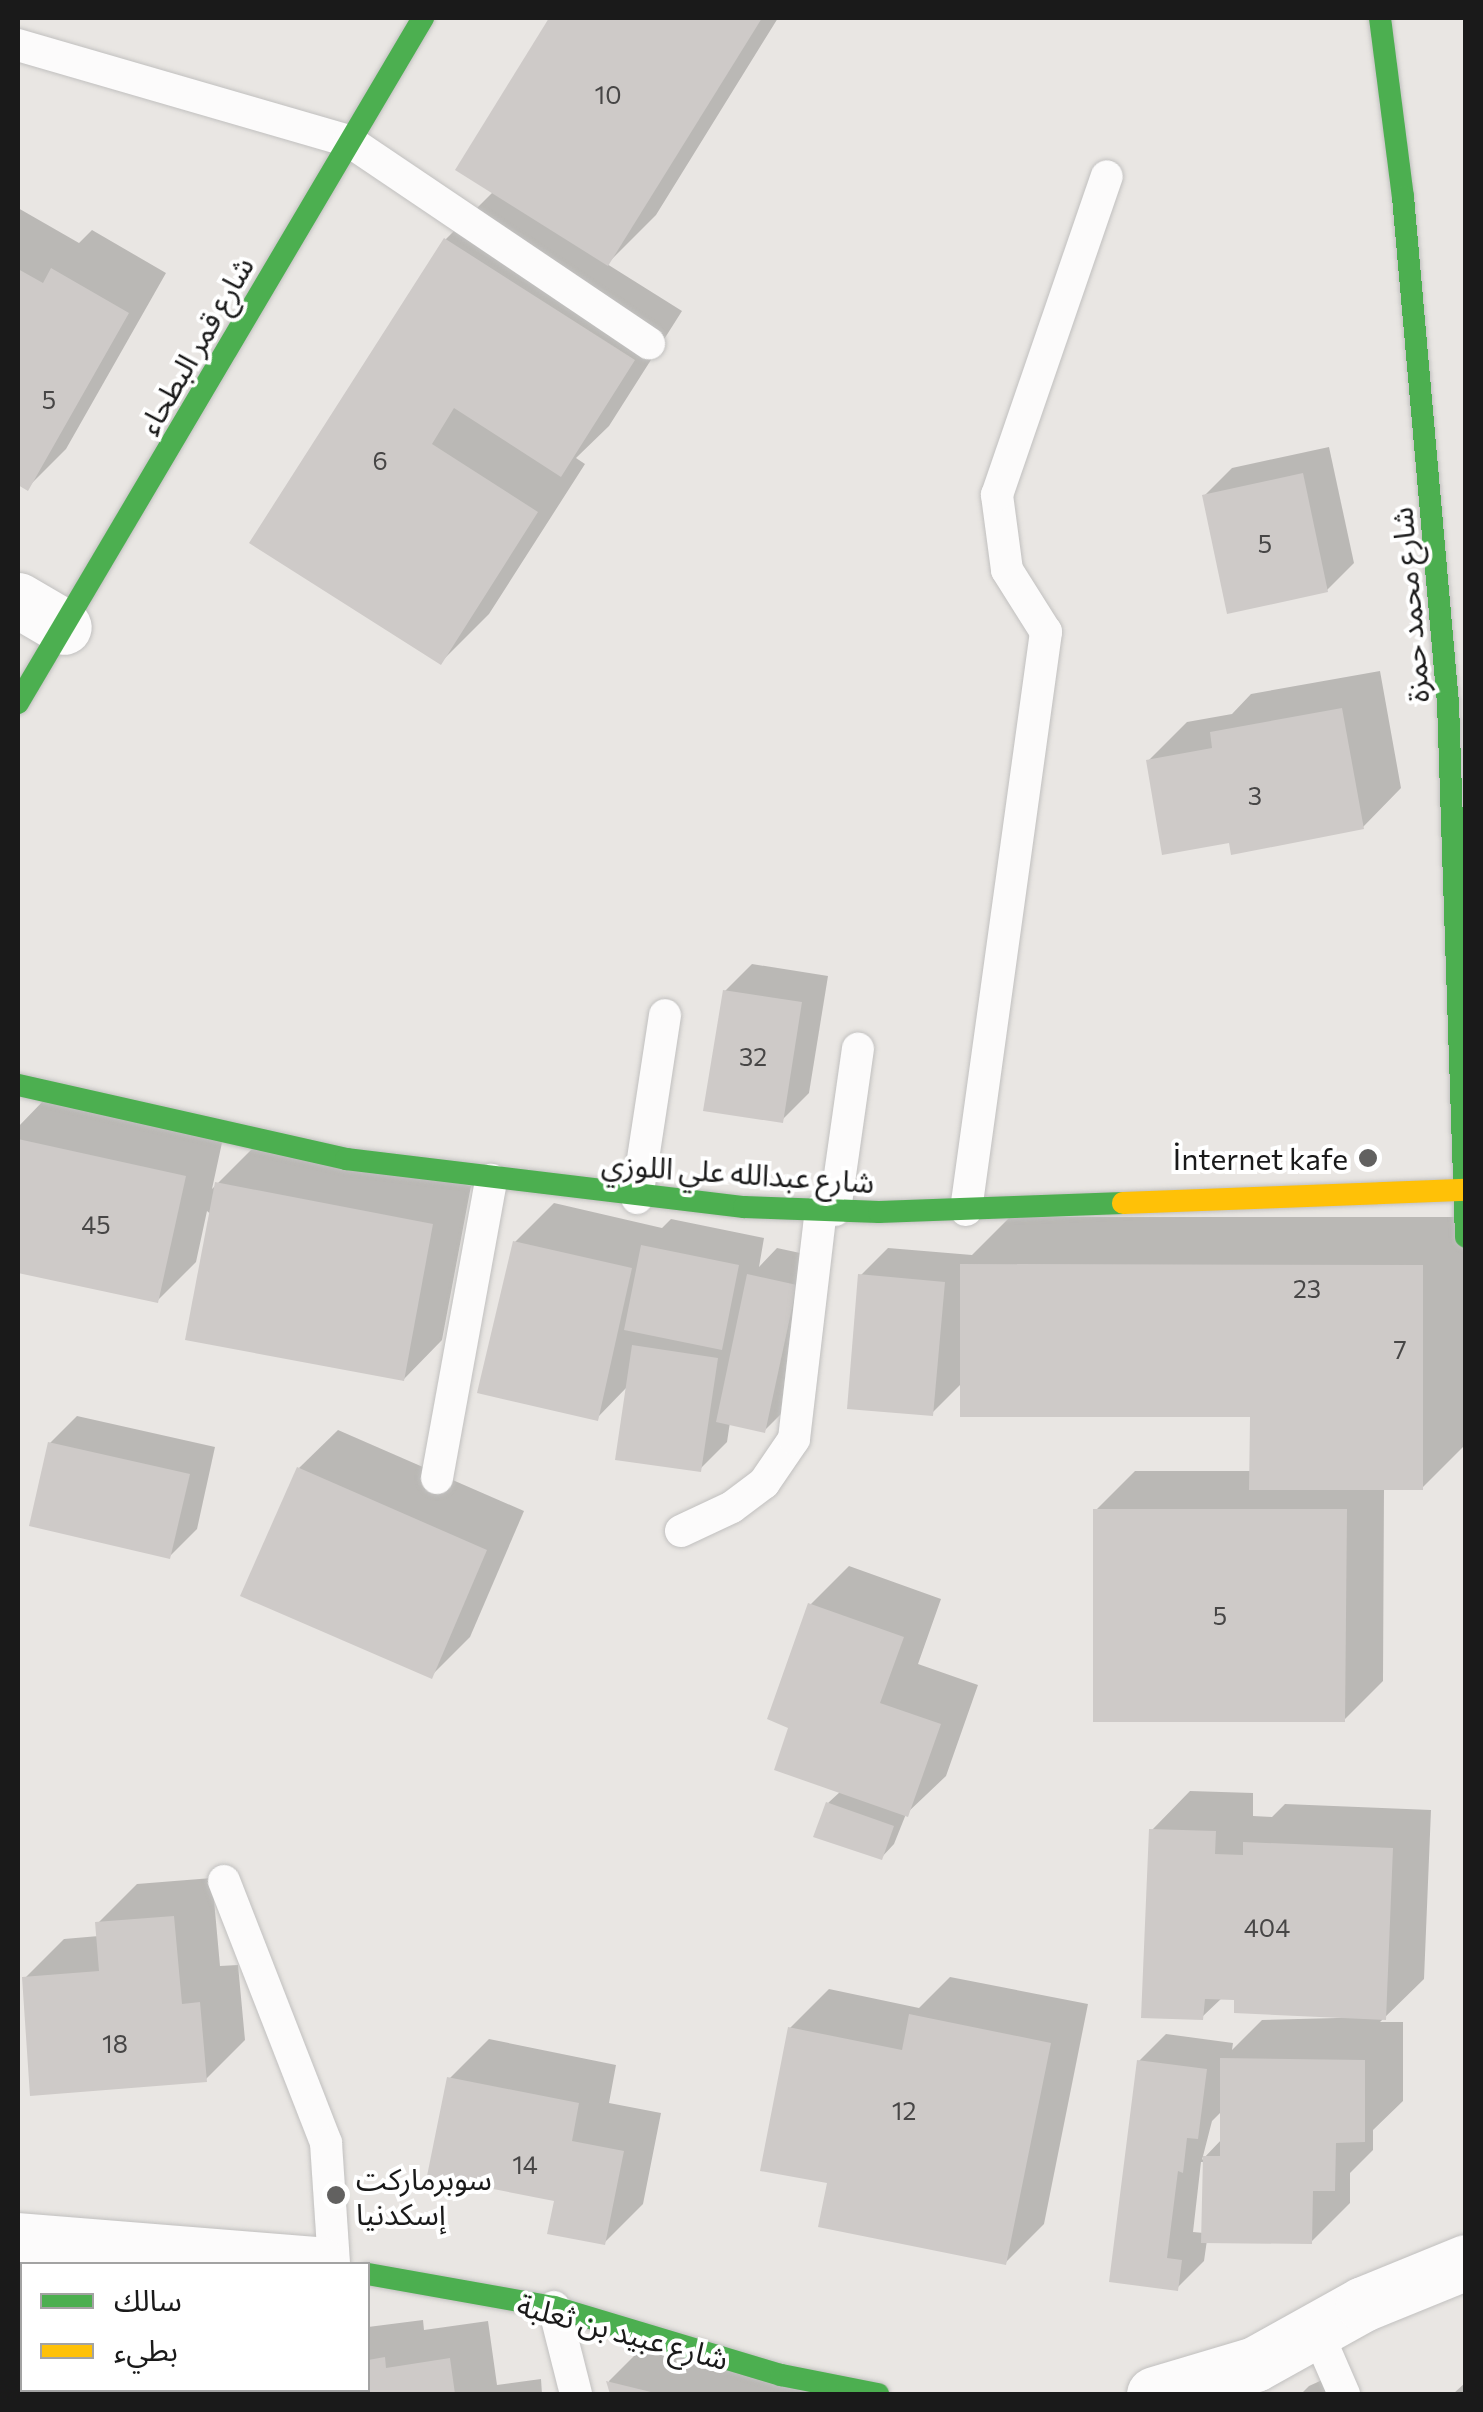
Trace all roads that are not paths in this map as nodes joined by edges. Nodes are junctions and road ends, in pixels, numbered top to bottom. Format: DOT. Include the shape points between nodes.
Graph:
graph roads {
  1 [pos="423,18"];
  2 [pos="1380,18"];
  3 [pos="18,45"];
  4 [pos="349,142"];
  5 [pos="1107,176"];
  6 [pos="649,343"];
  7 [pos="18,600"];
  8 [pos="64,627"];
  9 [pos="18,703"];
  10 [pos="666,1015"];
  11 [pos="858,1049"];
  12 [pos="18,1085"];
  13 [pos="492,1180"];
  14 [pos="1464,1190"];
  15 [pos="638,1198"];
  16 [pos="828,1210"];
  17 [pos="966,1210"];
  18 [pos="1466,1237"];
  19 [pos="436,1478"];
  20 [pos="681,1531"];
  21 [pos="224,1881"];
  22 [pos="18,2240"];
  23 [pos="293,2262"];
  24 [pos="334,2262"];
  25 [pos="1466,2262"];
  26 [pos="370,2274"];
  27 [pos="554,2307"];
  28 [pos="1317,2332"];
  29 [pos="576,2394"];
  30 [pos="878,2394"];
  31 [pos="1154,2394"];
  32 [pos="1344,2394"];
  1 -- 4 [label="street, شارع قمر البطحاء"];
  2 -- 14 [label="street, شارع محمد حمزة" via="1404,197 1448,703"];
  3 -- 4 [label="lane"];
  4 -- 6 [label="lane"];
  4 -- 8 [label="street, شارع قمر البطحاء"];
  5 -- 17 [label="lane" via="997,495 1007,570 1046,632"];
  7 -- 8 [label="street"];
  8 -- 9 [label="street, شارع قمر البطحاء"];
  10 -- 15 [label="lane"];
  11 -- 16 [label="lane"];
  12 -- 13 [label="street, شارع عبدالله علي اللوزي" via="346,1159"];
  13 -- 15 [label="street, شارع عبدالله علي اللوزي"];
  13 -- 19 [label="lane"];
  14 -- 17 [label="street, شارع عبدالله علي اللوزي"];
  14 -- 18 [label="street, شارع محمد حمزة"];
  15 -- 16 [label="street, شارع عبدالله علي اللوزي"];
  16 -- 17 [label="street, شارع عبدالله علي اللوزي"];
  16 -- 20 [label="lane" via="794,1439 764,1483"];
  21 -- 24 [label="lane" via="326,2143"];
  22 -- 23 [label="street"];
  25 -- 28 [label="street" via="1363,2304"];
  26 -- 27 [label="street, شارع عبيد بن ثعلبة"];
  27 -- 29 [label="lane"];
  27 -- 30 [label="street, شارع عبيد بن ثعلبة" via="781,2376"];
  28 -- 31 [label="street" via="1255,2364"];
  28 -- 32 [label="lane"];
}
